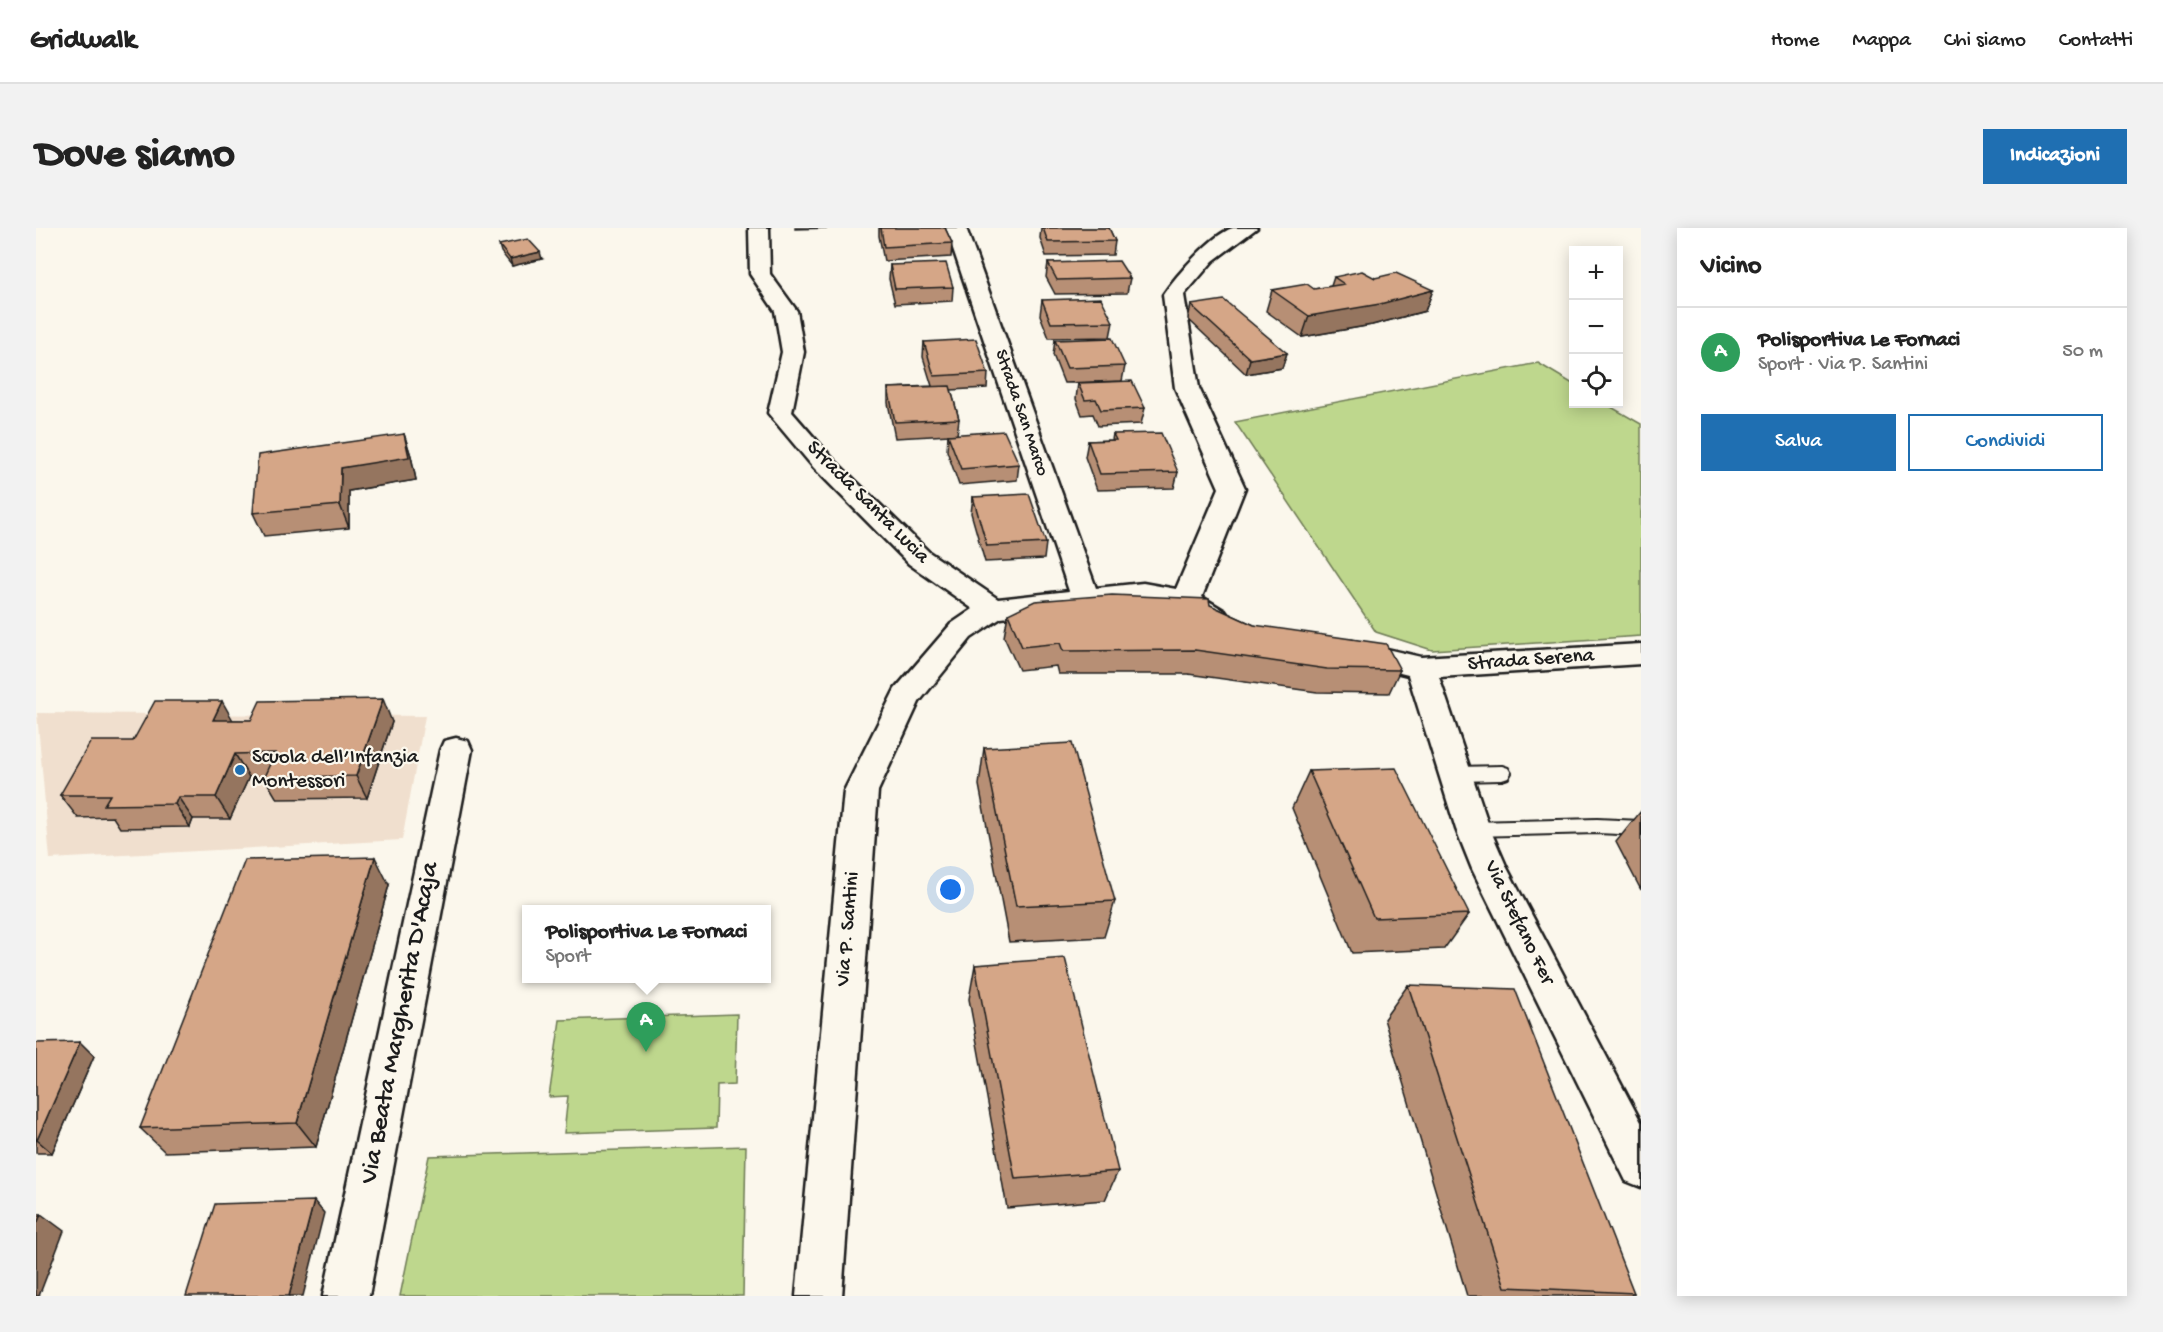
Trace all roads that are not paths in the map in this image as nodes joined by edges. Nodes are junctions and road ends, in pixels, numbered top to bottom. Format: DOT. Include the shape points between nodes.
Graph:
graph roads {
  1 [pos="759,228"];
  2 [pos="956,228"];
  3 [pos="1247,228"];
  4 [pos="1086,598"];
  5 [pos="1186,600"];
  6 [pos="993,609"];
  7 [pos="1236,628"];
  8 [pos="1324,645"];
  9 [pos="1641,654"];
  10 [pos="1421,668"];
  11 [pos="456,750"];
  12 [pos="1502,773"];
  13 [pos="1457,774"];
  14 [pos="1641,828"];
  15 [pos="1473,829"];
  16 [pos="1641,1166"];
  17 [pos="346,1296"];
  18 [pos="819,1296"];
  1 -- 6 [label="street, Strada Santa Lucia" via="760,274 786,311 794,352 780,413 823,463 920,558"];
  2 -- 4 [label="street, Strada San Marco"];
  3 -- 5 [label="street" via="1198,262 1173,295 1187,388 1232,488"];
  4 -- 5 [label="street" via="1143,592"];
  4 -- 6 [label="street"];
  5 -- 7 [label="street"];
  6 -- 18 [label="street, Via P. Santini" via="961,631 906,697 861,791"];
  8 -- 10 [label="street"];
  9 -- 10 [label="street, Strada Serena"];
  10 -- 13 [label="street, Via Stefano Fer"];
  11 -- 17 [label="street, Via Beata Margherita D'Acaja"];
  12 -- 13 [label="lane"];
  13 -- 15 [label="street, Via Stefano Fer"];
  14 -- 15 [label="lane"];
  15 -- 16 [label="street, Via Stefano Fer"];
}
